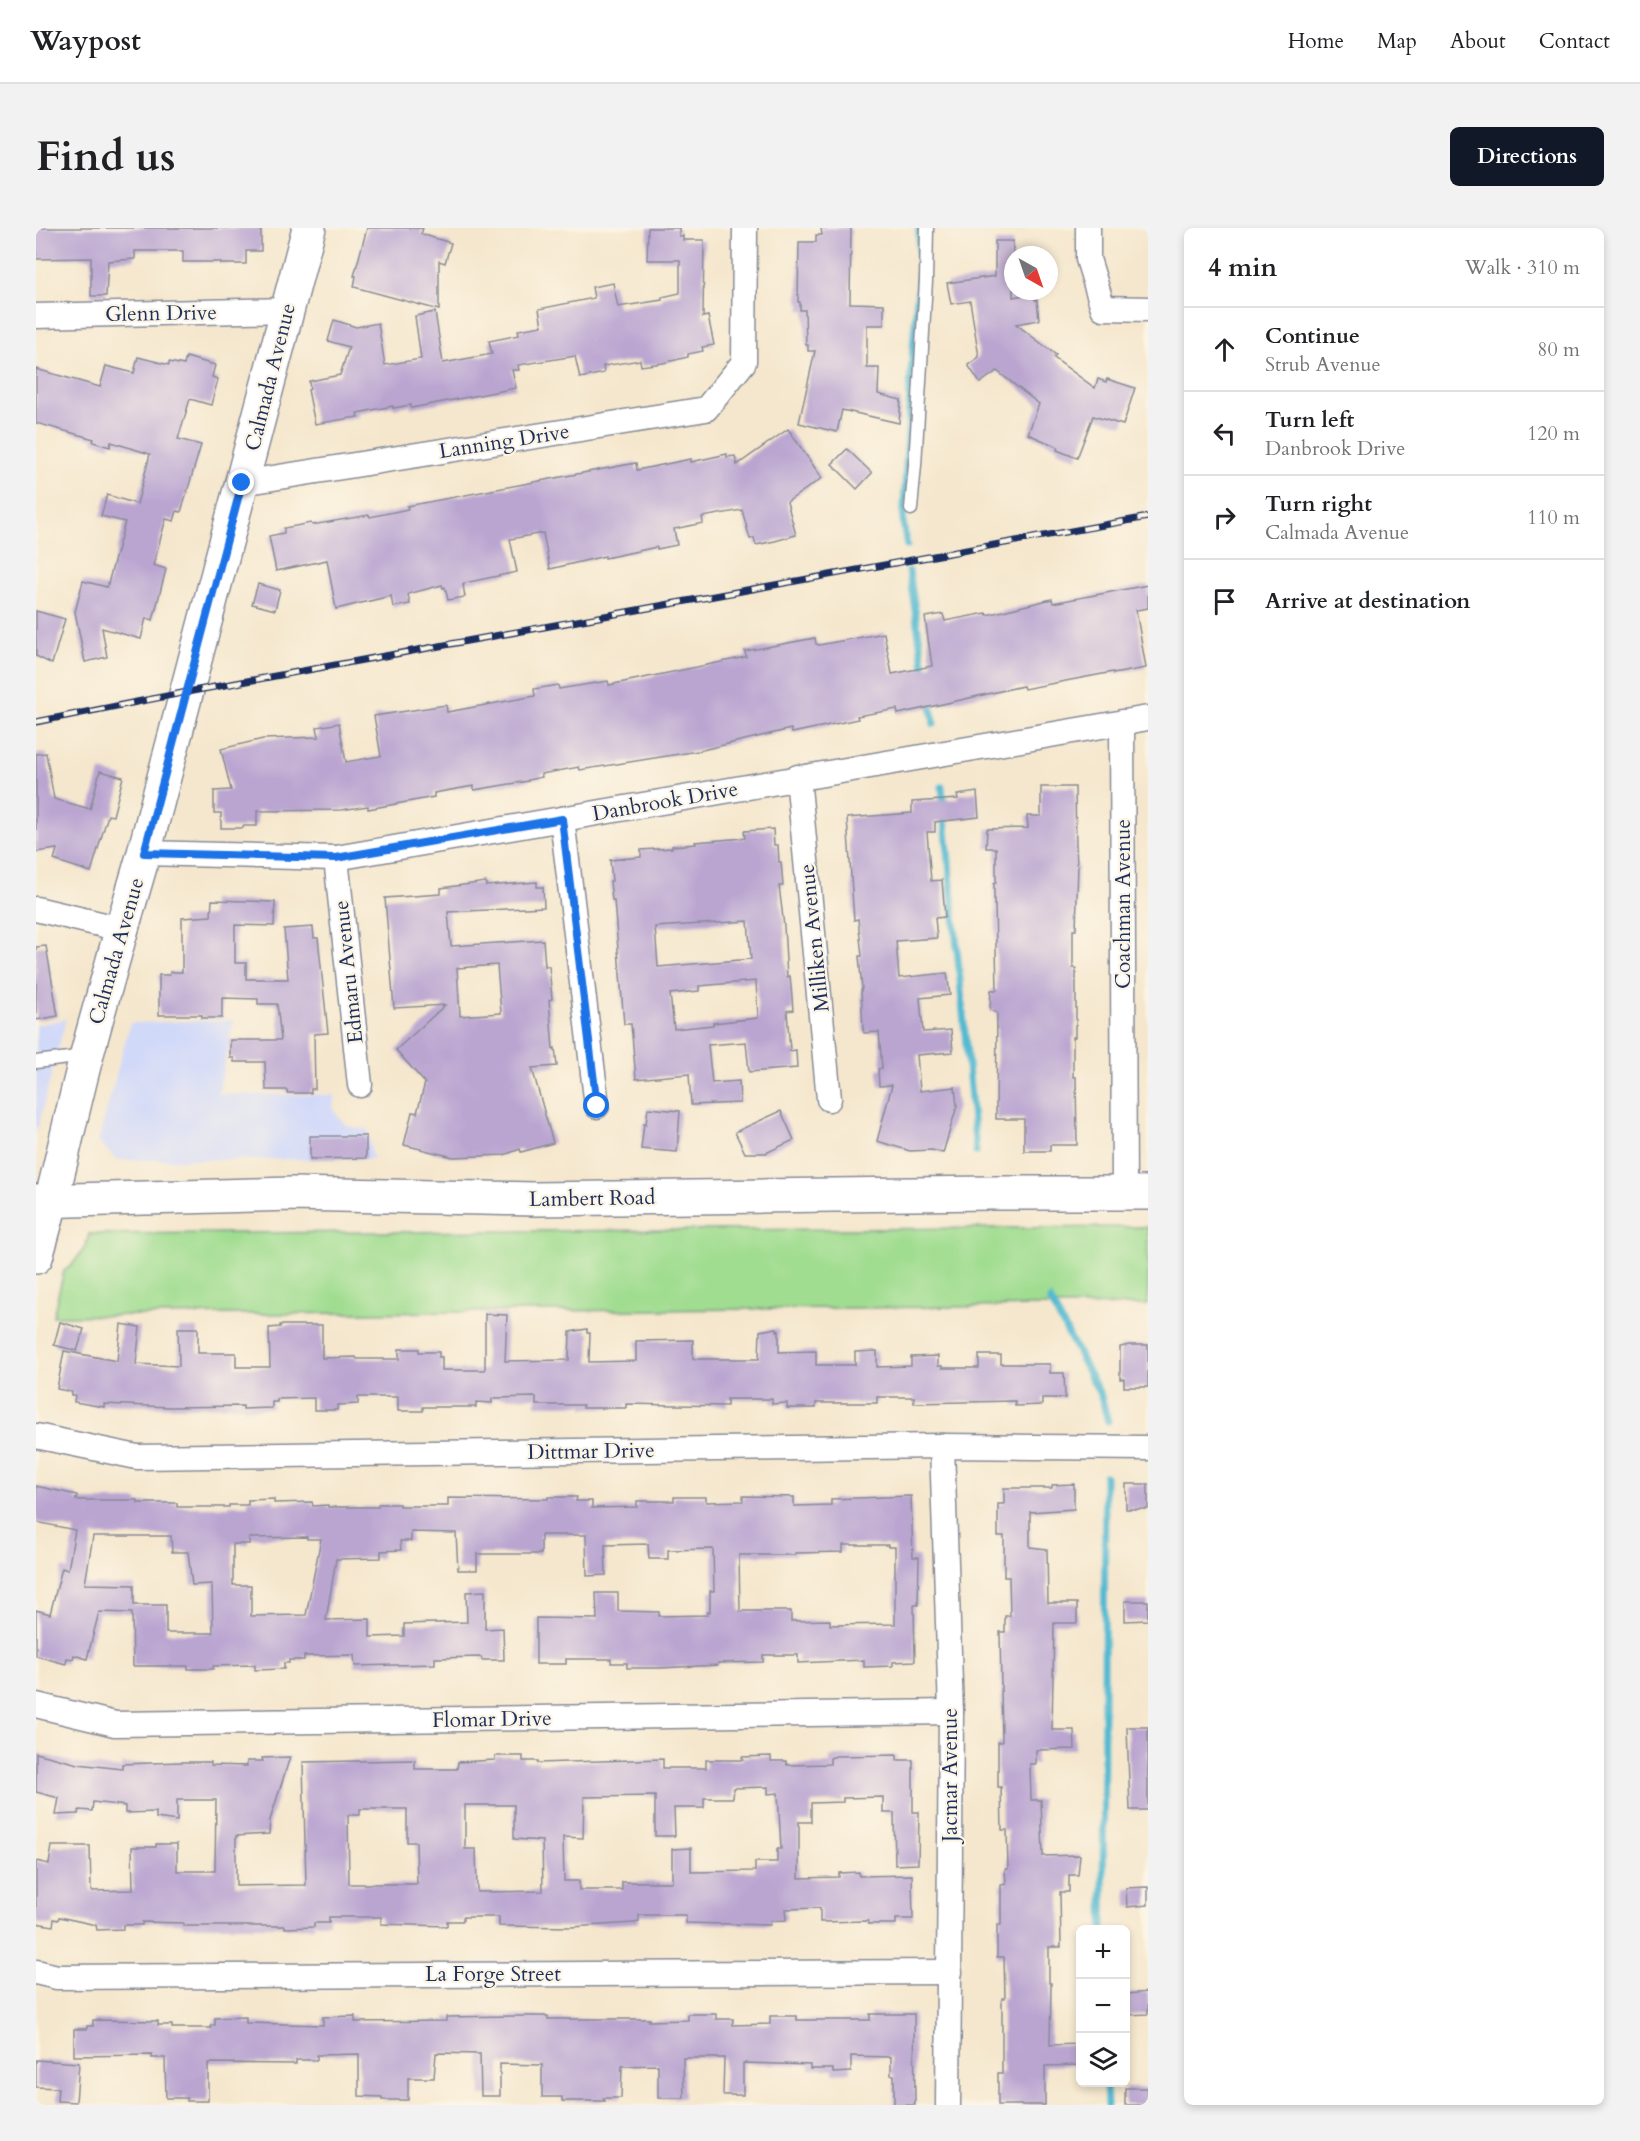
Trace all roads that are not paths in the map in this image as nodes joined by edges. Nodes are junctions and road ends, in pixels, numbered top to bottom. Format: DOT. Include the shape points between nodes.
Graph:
graph roads {
  1 [pos="309,228"];
  2 [pos="745,228"];
  3 [pos="927,228"];
  4 [pos="1088,228"];
  5 [pos="1148,309"];
  6 [pos="287,310"];
  7 [pos="36,316"];
  8 [pos="242,483"];
  9 [pos="911,508"];
  10 [pos="1148,718"];
  11 [pos="1122,722"];
  12 [pos="798,777"];
  13 [pos="562,819"];
  14 [pos="144,853"];
  15 [pos="336,858"];
  16 [pos="36,909"];
  17 [pos="121,928"];
  18 [pos="87,1056"];
  19 [pos="36,1062"];
  20 [pos="360,1085"];
  21 [pos="829,1099"];
  22 [pos="597,1106"];
  23 [pos="1136,1194"];
  24 [pos="44,1201"];
  25 [pos="36,1257"];
  26 [pos="36,1436"];
  27 [pos="942,1446"];
  28 [pos="1148,1448"];
  29 [pos="36,1705"];
  30 [pos="951,1712"];
  31 [pos="36,1972"];
  32 [pos="950,1972"];
  33 [pos="948,2105"];
  1 -- 6 [label="street, Calmada Avenue"];
  2 -- 8 [label="street, Lanning Drive" via="744,362 706,409"];
  3 -- 9 [label="lane"];
  4 -- 5 [label="street" via="1088,259 1103,308"];
  6 -- 7 [label="street, Glenn Drive"];
  6 -- 8 [label="street, Calmada Avenue"];
  8 -- 14 [label="street, Calmada Avenue"];
  10 -- 11 [label="street, Danbrook Drive"];
  11 -- 12 [label="street, Danbrook Drive"];
  11 -- 23 [label="street, Coachman Avenue"];
  12 -- 13 [label="street, Danbrook Drive"];
  12 -- 21 [label="street, Milliken Avenue"];
  13 -- 15 [label="street, Danbrook Drive"];
  13 -- 22 [label="street"];
  14 -- 15 [label="street, Danbrook Drive"];
  14 -- 17 [label="street, Calmada Avenue"];
  15 -- 20 [label="street, Edmaru Avenue"];
  16 -- 17 [label="street"];
  17 -- 18 [label="street, Calmada Avenue"];
  18 -- 19 [label="lane"];
  18 -- 24 [label="street, Calmada Avenue"];
  23 -- 24 [label="street, Lambert Road" via="535,1199 292,1194"];
  24 -- 25 [label="street, Calmada Avenue"];
  26 -- 27 [label="street, Dittmar Drive" via="137,1457"];
  27 -- 28 [label="street, Dittmar Drive"];
  27 -- 30 [label="street, Jacmar Avenue"];
  29 -- 30 [label="street, Flomar Drive" via="115,1724"];
  30 -- 32 [label="street, Jacmar Avenue"];
  31 -- 32 [label="street, La Forge Street" via="69,1977"];
  32 -- 33 [label="street, Jacmar Avenue"];
}
